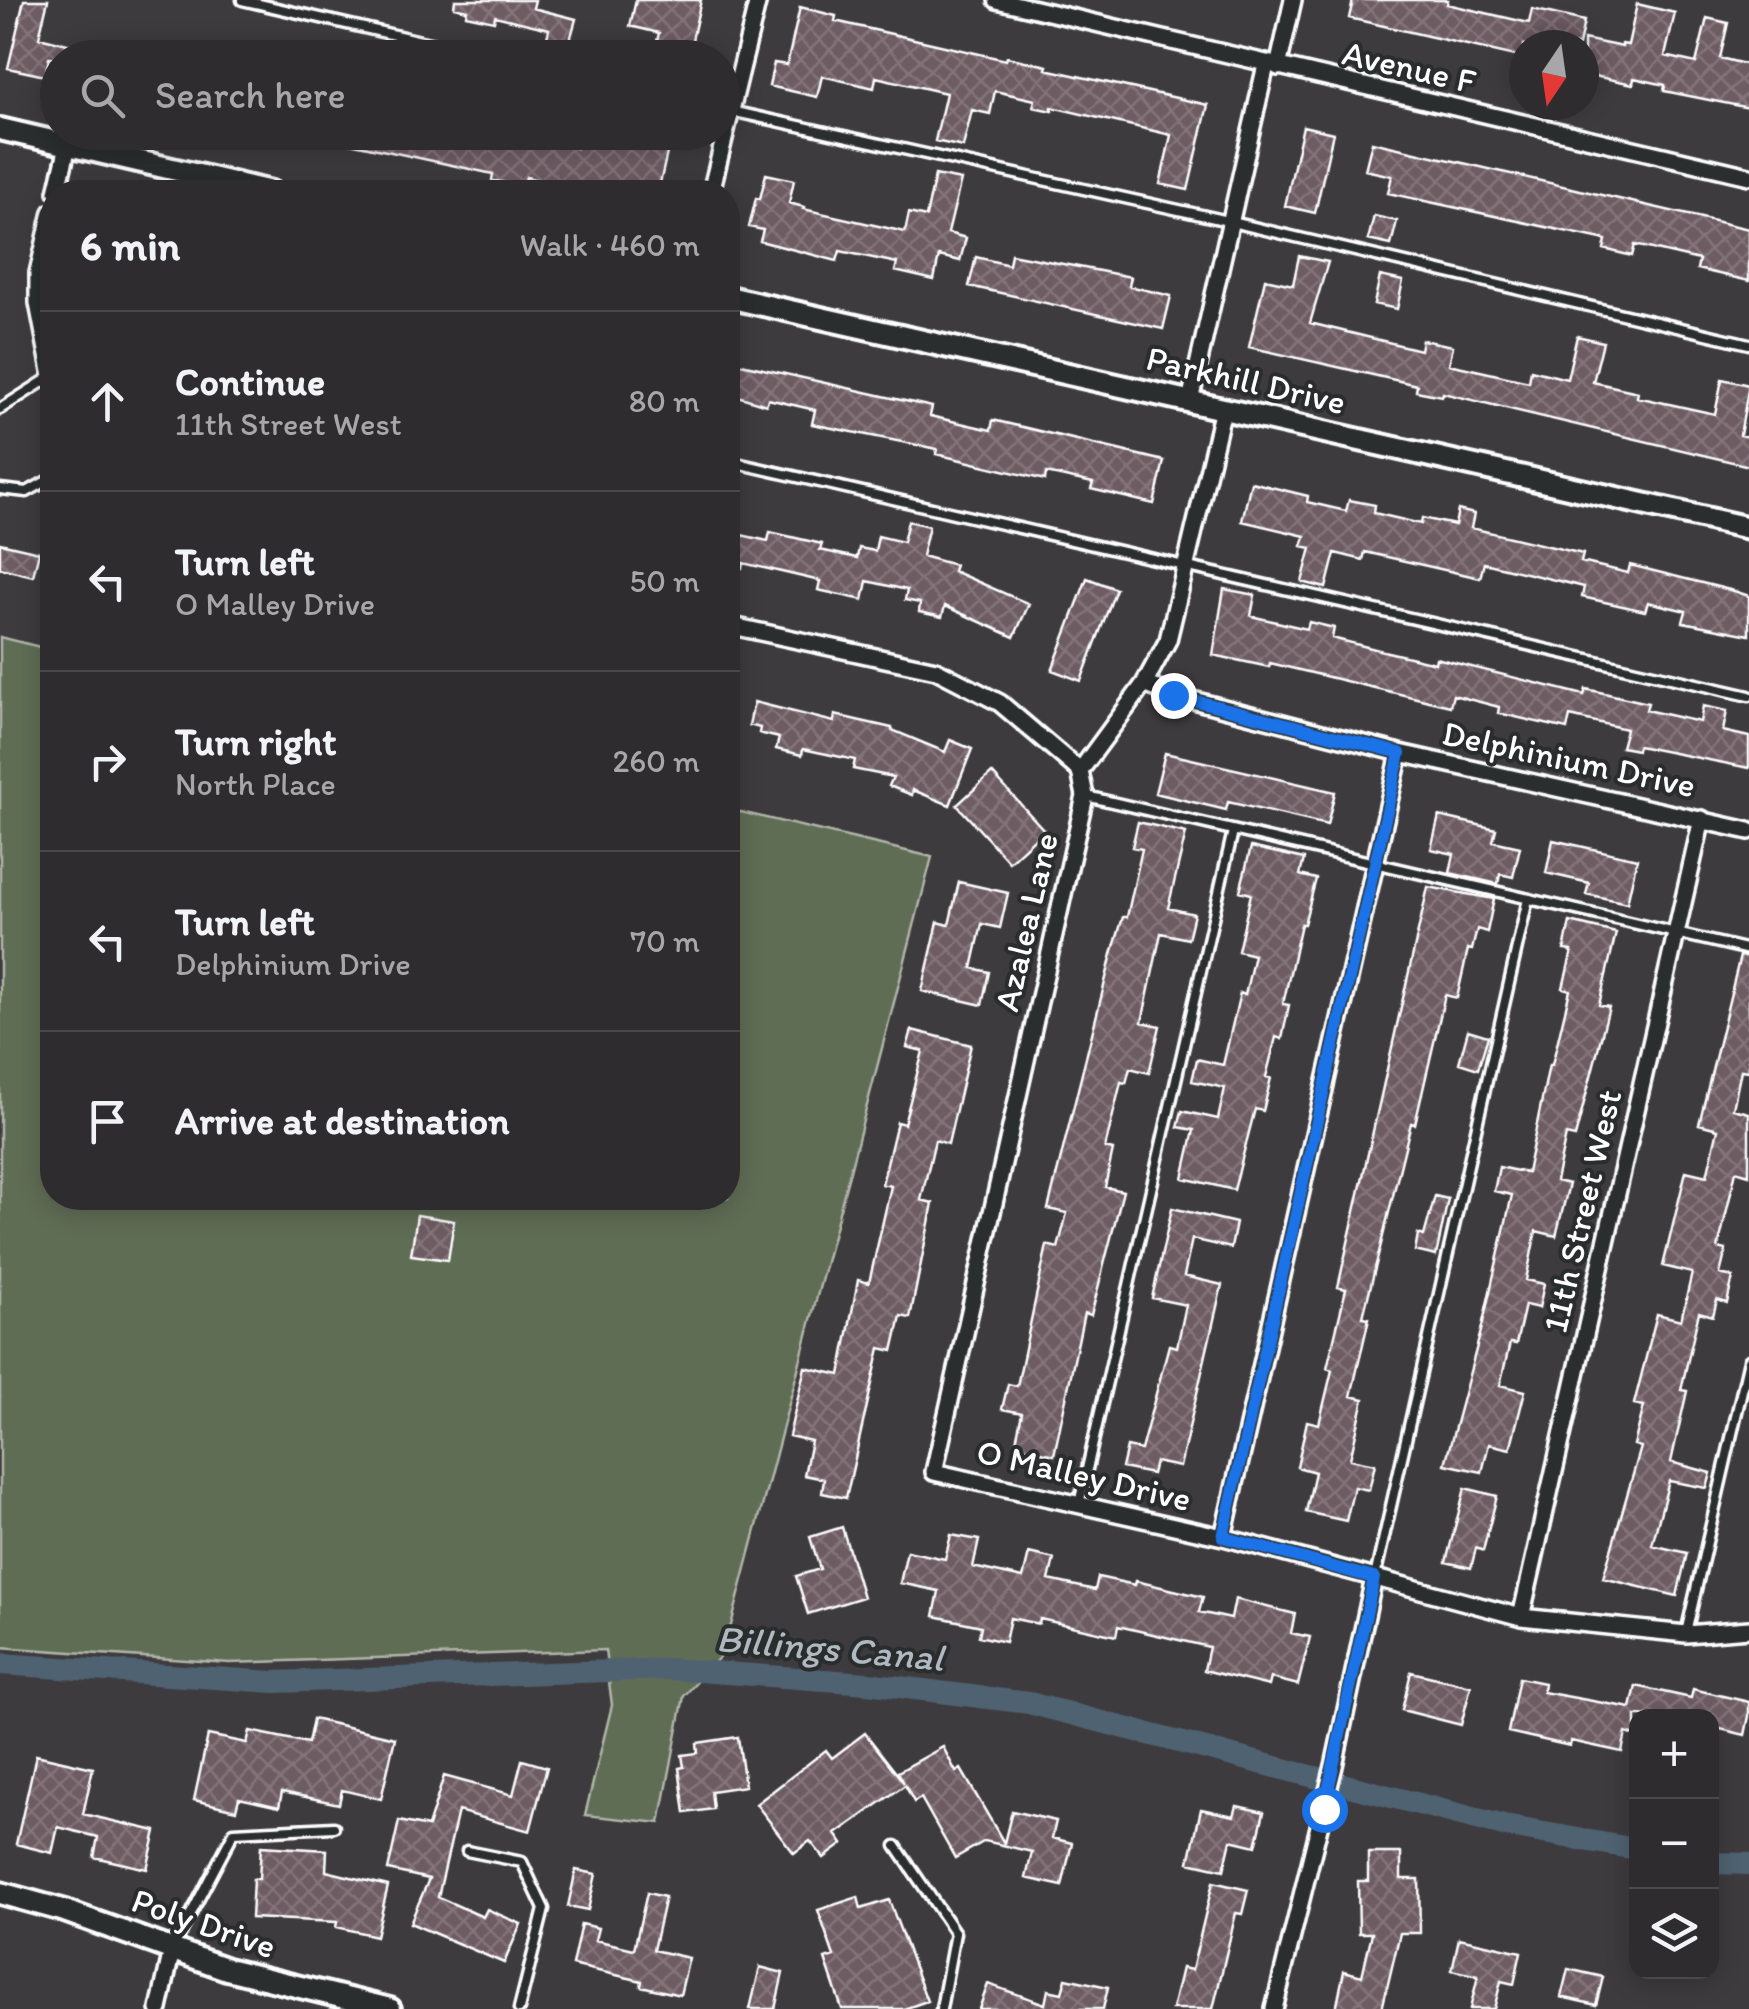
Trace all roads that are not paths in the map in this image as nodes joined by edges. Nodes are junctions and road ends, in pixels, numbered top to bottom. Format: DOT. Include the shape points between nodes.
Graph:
graph roads {
  1 [pos="242,0"];
  2 [pos="758,0"];
  3 [pos="997,0"];
  4 [pos="1293,0"];
  5 [pos="416,40"];
  6 [pos="740,64"];
  7 [pos="1272,66"];
  8 [pos="740,113"];
  9 [pos="0,129"];
  10 [pos="40,139"];
  11 [pos="67,150"];
  12 [pos="86,150"];
  13 [pos="720,150"];
  14 [pos="1749,176"];
  15 [pos="60,180"];
  16 [pos="217,180"];
  17 [pos="714,180"];
  18 [pos="1232,222"];
  19 [pos="740,301"];
  20 [pos="1749,344"];
  21 [pos="40,384"];
  22 [pos="1190,401"];
  23 [pos="1223,408"];
  24 [pos="0,409"];
  25 [pos="740,463"];
  26 [pos="40,485"];
  27 [pos="0,489"];
  28 [pos="1749,528"];
  29 [pos="1186,565"];
  30 [pos="740,628"];
  31 [pos="1144,684"];
  32 [pos="1749,696"];
  33 [pos="1400,753"];
  34 [pos="1080,770"];
  35 [pos="1085,796"];
  36 [pos="1702,819"];
  37 [pos="1234,831"];
  38 [pos="1749,831"];
  39 [pos="1377,865"];
  40 [pos="1528,899"];
  41 [pos="1676,933"];
  42 [pos="1749,950"];
  43 [pos="1749,1360"];
  44 [pos="934,1472"];
  45 [pos="1078,1504"];
  46 [pos="1223,1537"];
  47 [pos="1374,1578"];
  48 [pos="1521,1617"];
  49 [pos="1749,1629"];
  50 [pos="1686,1634"];
  51 [pos="334,1828"];
  52 [pos="896,1846"];
  53 [pos="468,1850"];
  54 [pos="0,1893"];
  55 [pos="172,1950"];
  56 [pos="158,2009"];
  57 [pos="390,2009"];
  58 [pos="520,2009"];
  59 [pos="941,2009"];
  60 [pos="1274,2009"];
  1 -- 5 [label="lane"];
  2 -- 6 [label="street"];
  3 -- 7 [label="street, Avenue F"];
  4 -- 7 [label="street"];
  7 -- 14 [label="street, Avenue F"];
  7 -- 18 [label="street"];
  8 -- 18 [label="lane"];
  9 -- 10 [label="street"];
  11 -- 15 [label="street"];
  12 -- 16 [label="street"];
  13 -- 17 [label="street"];
  18 -- 20 [label="lane"];
  18 -- 22 [label="street"];
  19 -- 22 [label="street, Parkhill Drive"];
  21 -- 24 [label="lane"];
  22 -- 23 [label="street, Parkhill Drive"];
  23 -- 28 [label="street, Parkhill Drive"];
  23 -- 29 [label="street"];
  25 -- 29 [label="lane"];
  26 -- 27 [label="lane" via="28,492"];
  29 -- 31 [label="street" via="1168,640"];
  29 -- 32 [label="lane"];
  30 -- 34 [label="street" via="936,670 1000,703"];
  31 -- 33 [label="street, Delphinium Drive"];
  31 -- 34 [label="street"];
  33 -- 36 [label="street, Delphinium Drive"];
  33 -- 39 [label="street"];
  34 -- 35 [label="street, Azalea Lane"];
  35 -- 37 [label="lane"];
  35 -- 44 [label="street, Azalea Lane"];
  36 -- 38 [label="street, Delphinium Drive"];
  36 -- 41 [label="street, 11th Street West"];
  37 -- 39 [label="lane"];
  37 -- 45 [label="lane"];
  39 -- 40 [label="lane"];
  39 -- 46 [label="street"];
  40 -- 41 [label="lane"];
  40 -- 47 [label="lane"];
  41 -- 42 [label="lane"];
  41 -- 48 [label="street, 11th Street West"];
  43 -- 50 [label="lane"];
  44 -- 45 [label="street, O Malley Drive"];
  45 -- 46 [label="street, O Malley Drive"];
  46 -- 47 [label="street, O Malley Drive"];
  47 -- 48 [label="street, O Malley Drive"];
  47 -- 60 [label="street"];
  48 -- 50 [label="street, O Malley Drive"];
  49 -- 50 [label="street, O Malley Drive"];
  51 -- 55 [label="lane" via="234,1832"];
  52 -- 59 [label="lane" via="955,1934"];
  53 -- 58 [label="lane" via="522,1862 544,1909"];
  54 -- 55 [label="street, Poly Drive"];
  55 -- 56 [label="street"];
  55 -- 57 [label="street, Poly Drive"];
}
